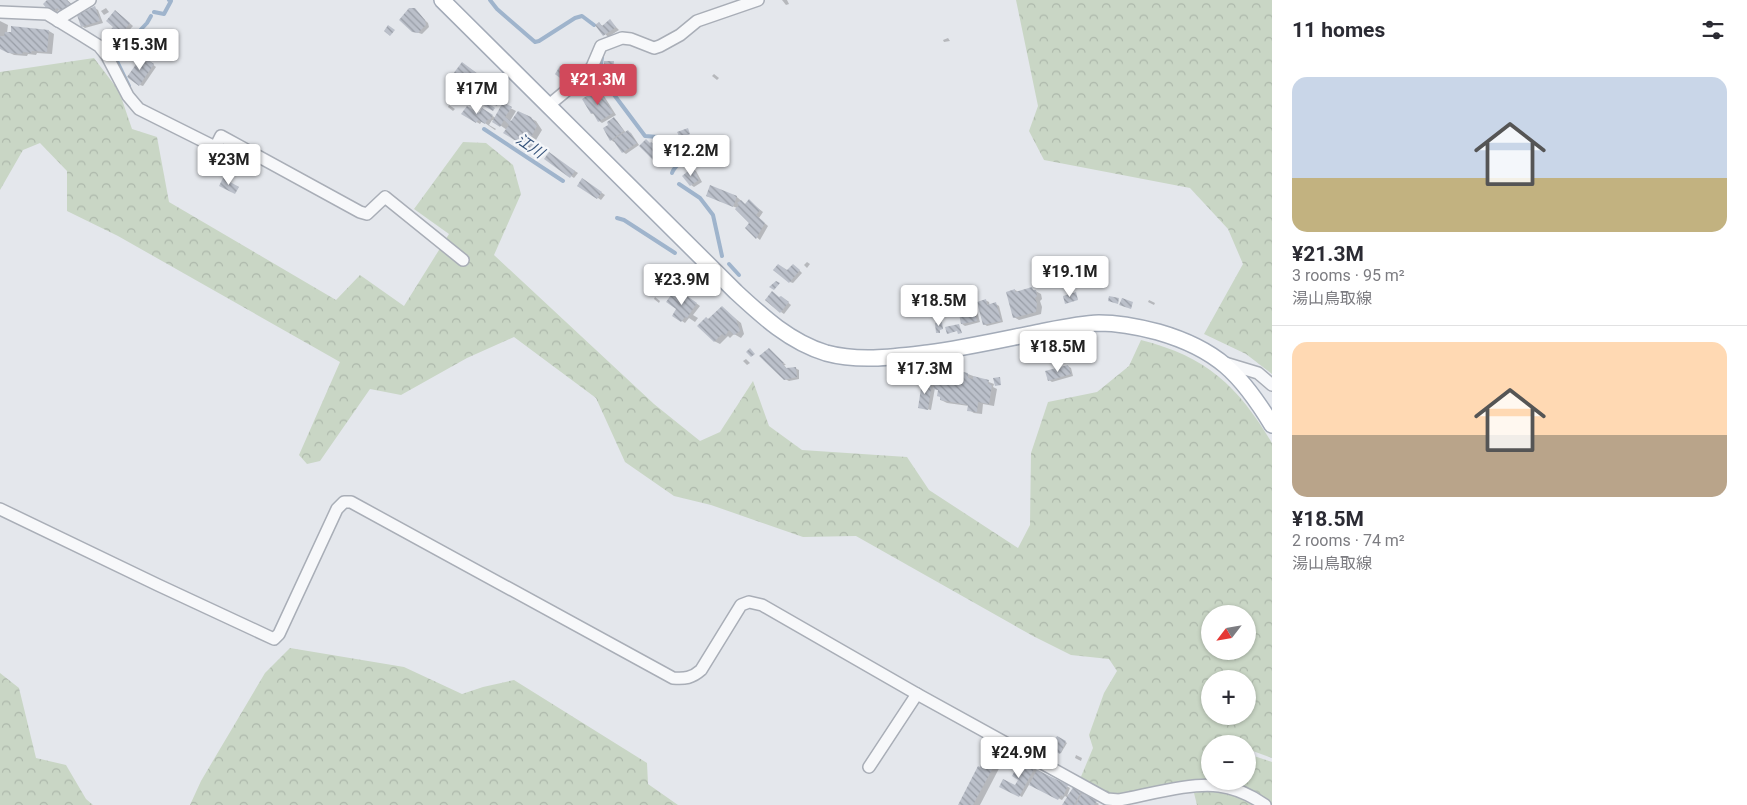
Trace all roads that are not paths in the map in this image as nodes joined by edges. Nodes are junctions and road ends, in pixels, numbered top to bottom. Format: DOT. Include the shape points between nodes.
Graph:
graph roads {
  1 [pos="90,0"];
  2 [pos="442,0"];
  3 [pos="758,0"];
  4 [pos="0,12"];
  5 [pos="58,21"];
  6 [pos="550,105"];
  7 [pos="463,260"];
  8 [pos="1221,362"];
  9 [pos="1272,385"];
  10 [pos="1272,425"];
  11 [pos="0,509"];
  12 [pos="917,694"];
  13 [pos="869,767"];
  14 [pos="1266,805"];
  1 -- 5 [label="street"];
  2 -- 6 [label="main road"];
  3 -- 6 [label="street" via="697,21 680,35 654,48 622,38 602,46 592,67"];
  4 -- 5 [label="street" via="41,13"];
  5 -- 7 [label="street" via="99,46 139,109 213,146 220,136 360,212 367,214 384,196"];
  6 -- 8 [label="main road" via="758,312 787,335 814,348 848,357 888,357 950,350 1078,325 1115,324 1184,340"];
  8 -- 9 [label="street" via="1258,373"];
  8 -- 10 [label="main road" via="1243,384"];
  11 -- 12 [label="street" via="274,639 337,510 344,502 351,502 673,678 684,679 701,670 741,605 749,602 762,605"];
  12 -- 13 [label="street"];
  12 -- 14 [label="street" via="1107,799 1119,800 1216,785 1240,791"];
}
